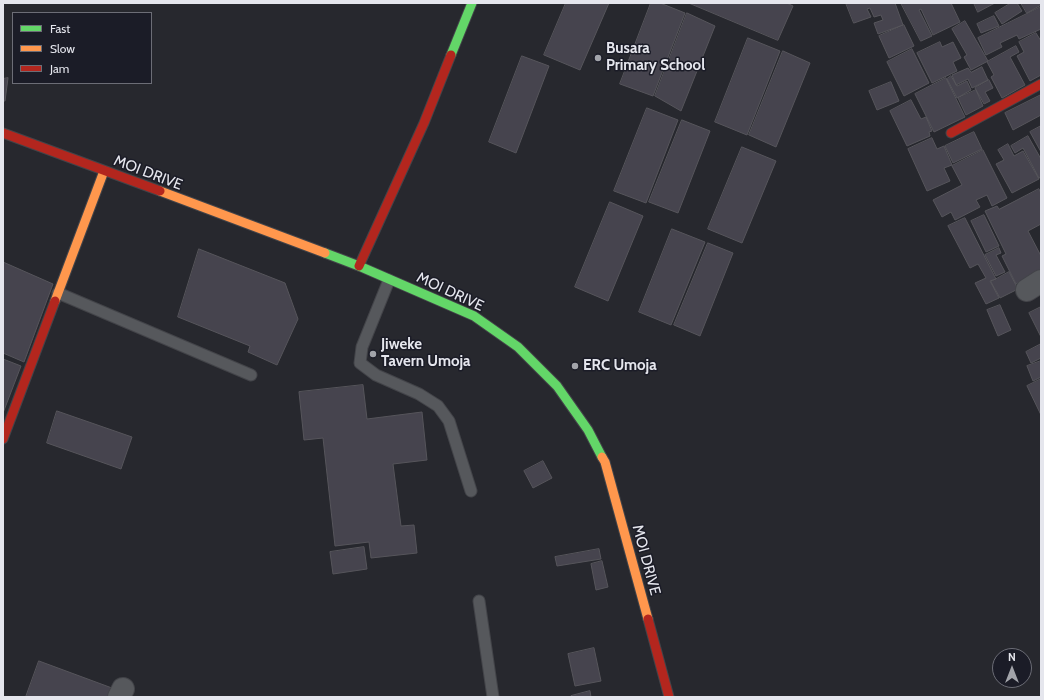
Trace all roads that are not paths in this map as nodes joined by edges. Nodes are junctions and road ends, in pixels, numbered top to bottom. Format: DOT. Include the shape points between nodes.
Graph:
graph roads {
  1 [pos="472,3"];
  2 [pos="1041,84"];
  3 [pos="3,133"];
  4 [pos="951,133"];
  5 [pos="104,171"];
  6 [pos="359,266"];
  7 [pos="389,280"];
  8 [pos="58,293"];
  9 [pos="251,375"];
  10 [pos="3,439"];
  11 [pos="471,492"];
  12 [pos="479,602"];
  13 [pos="493,697"];
  14 [pos="669,697"];
  1 -- 6 [label="street" via="424,124"];
  2 -- 4 [label="street"];
  3 -- 5 [label="street, MOI DRIVE"];
  5 -- 6 [label="street, MOI DRIVE"];
  5 -- 8 [label="street"];
  6 -- 7 [label="street, MOI DRIVE"];
  7 -- 11 [label="lane" via="362,347 360,363 376,375 420,394 438,406 449,421"];
  7 -- 14 [label="street, MOI DRIVE" via="474,316 518,347 557,386 588,430 605,462"];
  8 -- 9 [label="lane"];
  8 -- 10 [label="street"];
  12 -- 13 [label="lane"];
}
